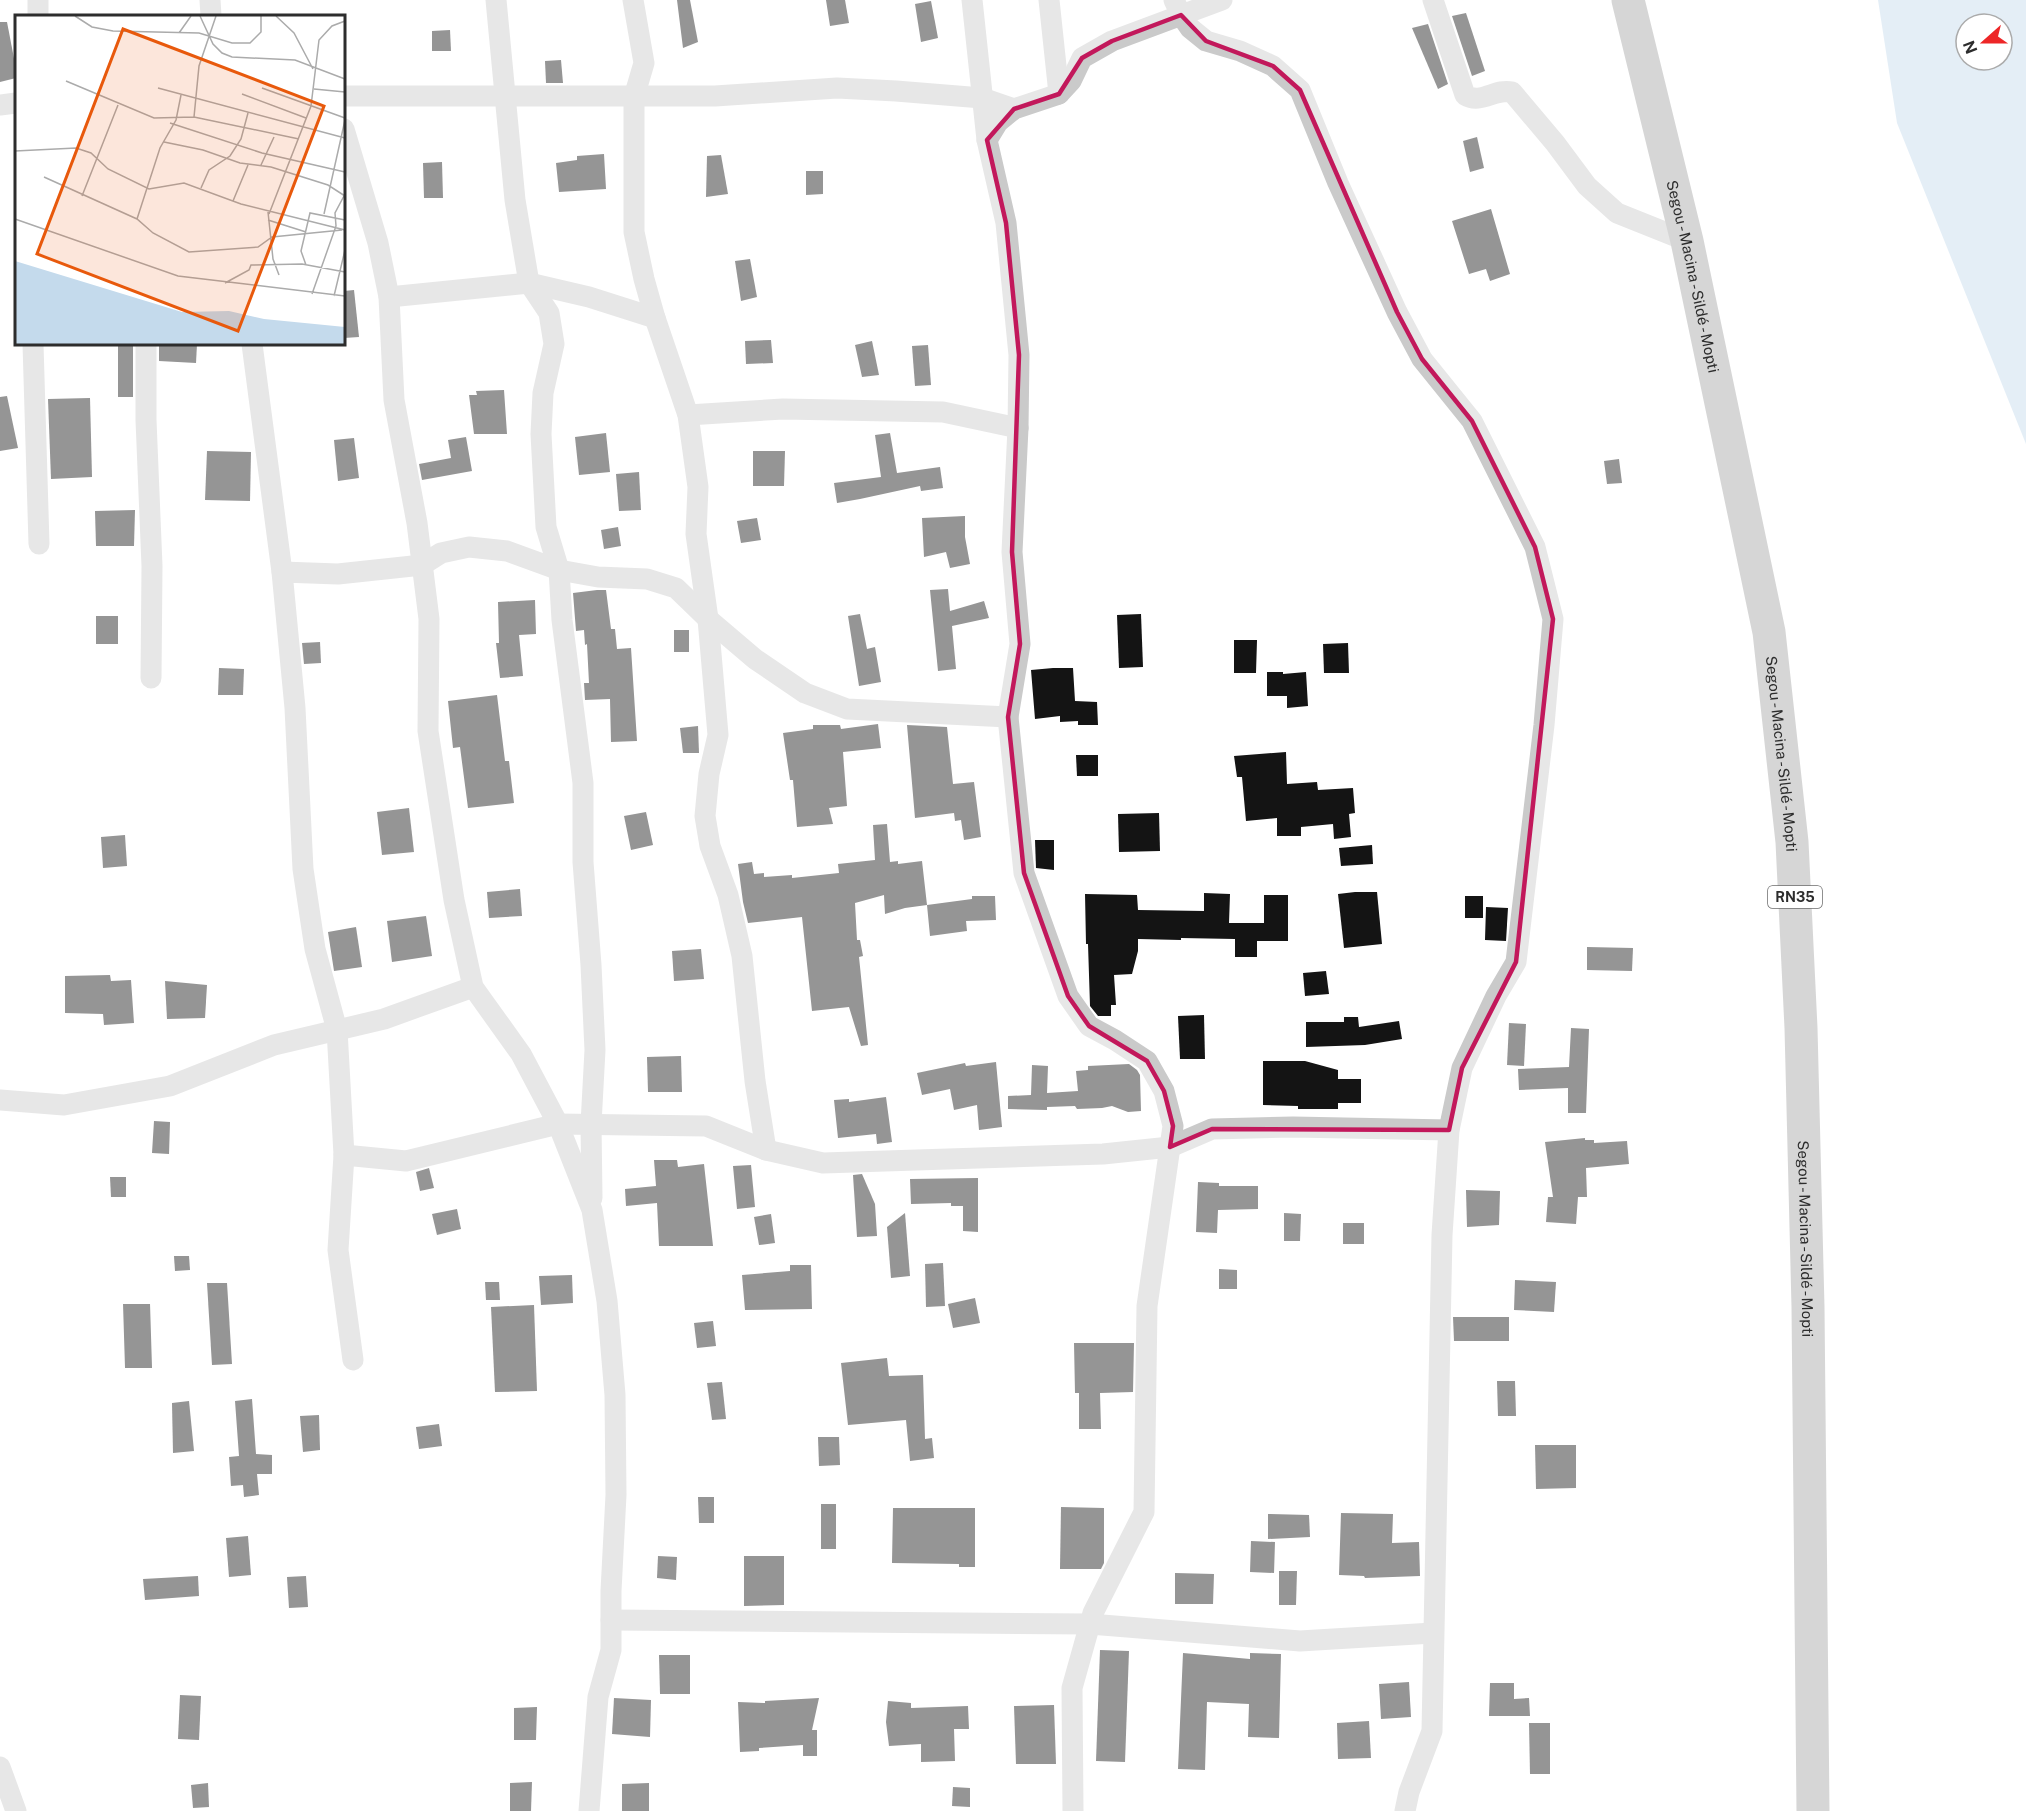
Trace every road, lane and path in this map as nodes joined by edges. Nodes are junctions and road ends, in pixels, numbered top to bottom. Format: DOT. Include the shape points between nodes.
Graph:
graph roads {
  1 [pos="210,0"];
  2 [pos="496,0"];
  3 [pos="633,0"];
  4 [pos="972,0"];
  5 [pos="1049,0"];
  6 [pos="1222,0"];
  7 [pos="1433,0"];
  8 [pos="1628,0"];
  9 [pos="1178,8"];
  10 [pos="211,15"];
  11 [pos="1059,94"];
  12 [pos="505,95"];
  13 [pos="345,96"];
  14 [pos="634,97"];
  15 [pos="982,98"];
  16 [pos="15,103"];
  17 [pos="0,105"];
  18 [pos="1014,109"];
  19 [pos="345,132"];
  20 [pos="987,140"];
  21 [pos="1687,241"];
  22 [pos="529,283"];
  23 [pos="389,297"];
  24 [pos="655,318"];
  25 [pos="33,345"];
  26 [pos="146,345"];
  27 [pos="252,345"];
  28 [pos="688,415"];
  29 [pos="1018,428"];
  30 [pos="39,544"];
  31 [pos="422,565"];
  32 [pos="560,570"];
  33 [pos="282,572"];
  34 [pos="708,619"];
  35 [pos="151,678"];
  36 [pos="1008,717"];
  37 [pos="473,987"];
  38 [pos="337,1030"];
  39 [pos="0,1100"];
  40 [pos="558,1124"];
  41 [pos="591,1125"];
  42 [pos="1449,1130"];
  43 [pos="1170,1148"];
  44 [pos="766,1150"];
  45 [pos="344,1155"];
  46 [pos="592,1210"];
  47 [pos="353,1360"];
  48 [pos="611,1620"];
  49 [pos="1090,1624"];
  50 [pos="1433,1633"];
  51 [pos="0,1767"];
  52 [pos="16,1811"];
  53 [pos="589,1811"];
  54 [pos="1073,1811"];
  55 [pos="1405,1811"];
  56 [pos="1813,1811"];
  1 -- 10 [label="street"];
  2 -- 12 [label="street"];
  3 -- 14 [label="street" via="644,63"];
  4 -- 15 [label="street"];
  5 -- 11 [label="street"];
  6 -- 9 [label="street"];
  7 -- 21 [label="street" via="1465,95 1478,99 1512,92 1587,186 1617,213"];
  8 -- 21 [label="main road, Segou - Macina - Sildé - Mopti / RN35"];
  9 -- 11 [label="street" via="1082,58 1071,81"];
  9 -- 42 [label="street" via="1190,28 1206,41 1273,66 1300,90 1397,312 1422,359 1472,421 1535,548 1553,619 1516,962 1462,1068"];
  11 -- 18 [label="street"];
  12 -- 13 [label="street"];
  12 -- 14 [label="street"];
  12 -- 22 [label="street" via="515,200"];
  14 -- 15 [label="street" via="837,88"];
  14 -- 24 [label="street" via="634,232"];
  15 -- 18 [label="street"];
  15 -- 20 [label="street"];
  16 -- 17 [label="street"];
  18 -- 20 [label="street" via="998,122"];
  19 -- 23 [label="street" via="378,243"];
  20 -- 29 [label="street" via="1007,234 1019,355"];
  21 -- 56 [label="main road, Segou - Macina - Sildé - Mopti / RN35" via="1769,632 1792,842 1808,1284"];
  22 -- 23 [label="street"];
  22 -- 24 [label="street"];
  22 -- 32 [label="street" via="549,313 554,344 543,393 541,434 546,527"];
  23 -- 31 [label="street" via="394,400"];
  24 -- 28 [label="street"];
  25 -- 30 [label="street"];
  26 -- 35 [label="street"];
  27 -- 33 [label="street"];
  28 -- 29 [label="street" via="783,409 943,412"];
  28 -- 34 [label="street" via="698,487 696,534"];
  29 -- 36 [label="street" via="1012,552 1020,644"];
  31 -- 32 [label="street" via="441,553 469,547 507,551"];
  31 -- 33 [label="street" via="338,574"];
  31 -- 37 [label="street" via="429,620 428,731 454,900"];
  32 -- 34 [label="street" via="598,577 647,579 676,588"];
  32 -- 41 [label="street" via="562,620 583,783 595,1050"];
  33 -- 38 [label="street" via="295,708 303,869 315,949"];
  34 -- 36 [label="street" via="755,659 805,693 847,709"];
  34 -- 44 [label="street" via="718,735 705,816 742,956"];
  36 -- 43 [label="street" via="1024,873 1068,996 1089,1026 1147,1061 1164,1091 1173,1126"];
  37 -- 38 [label="street" via="384,1019"];
  37 -- 40 [label="street" via="521,1054"];
  38 -- 39 [label="street" via="274,1045 170,1086 64,1106"];
  38 -- 45 [label="street"];
  40 -- 41 [label="street"];
  40 -- 45 [label="street" via="406,1161"];
  40 -- 46 [label="street"];
  41 -- 44 [label="street" via="706,1126"];
  41 -- 46 [label="street"];
  42 -- 43 [label="street" via="1212,1129"];
  42 -- 50 [label="street" via="1442,1235"];
  43 -- 44 [label="street" via="1103,1154 823,1163"];
  43 -- 49 [label="street" via="1147,1306 1144,1512"];
  45 -- 47 [label="street" via="339,1250"];
  46 -- 48 [label="street" via="607,1301 615,1395"];
  48 -- 49 [label="street"];
  48 -- 53 [label="street" via="611,1650 598,1697"];
  49 -- 50 [label="street" via="1300,1641"];
  49 -- 54 [label="street" via="1072,1688"];
  50 -- 55 [label="street" via="1432,1731"];
  51 -- 52 [label="street"];
}
